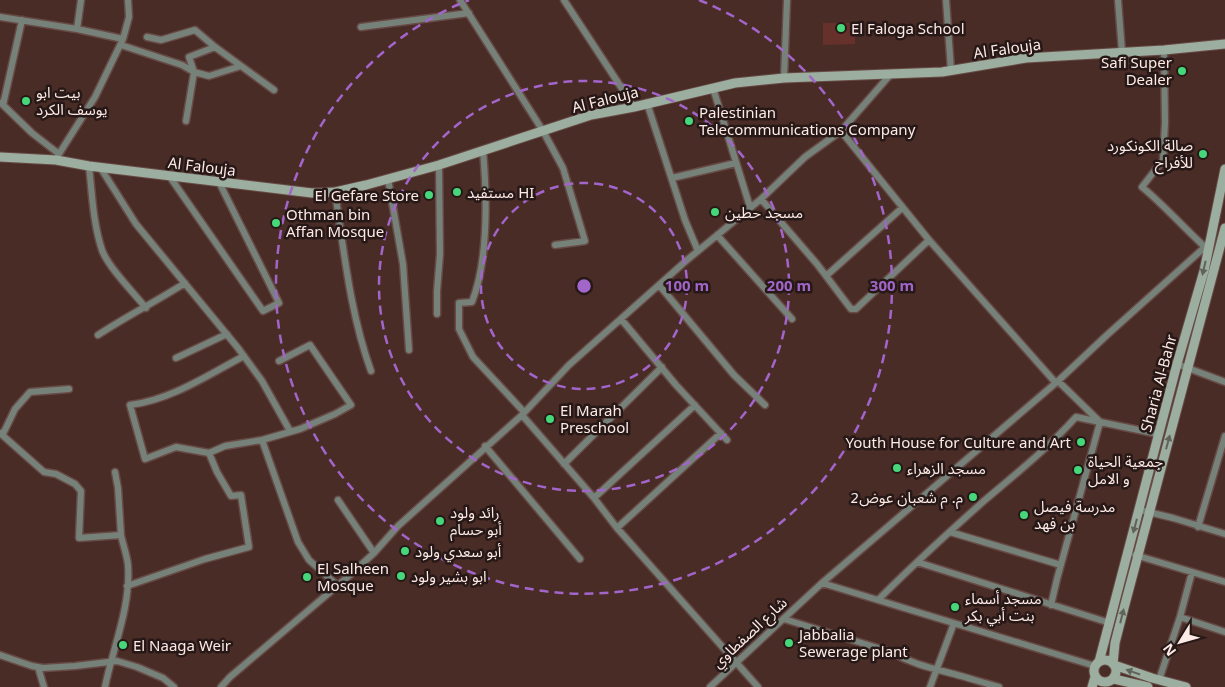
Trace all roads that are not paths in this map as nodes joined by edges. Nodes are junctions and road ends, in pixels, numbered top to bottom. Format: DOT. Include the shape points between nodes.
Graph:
graph roads {
  1 [pos="81,0"];
  2 [pos="128,0"];
  3 [pos="460,0"];
  4 [pos="564,0"];
  5 [pos="787,0"];
  6 [pos="946,0"];
  7 [pos="1118,0"];
  8 [pos="469,14"];
  9 [pos="0,17"];
  10 [pos="22,20"];
  11 [pos="361,27"];
  12 [pos="77,29"];
  13 [pos="147,37"];
  14 [pos="122,42"];
  15 [pos="1225,44"];
  16 [pos="215,47"];
  17 [pos="1164,50"];
  18 [pos="1122,52"];
  19 [pos="241,66"];
  20 [pos="951,70"];
  21 [pos="194,72"];
  22 [pos="890,74"];
  23 [pos="784,78"];
  24 [pos="713,88"];
  25 [pos="274,90"];
  26 [pos="647,103"];
  27 [pos="2,104"];
  28 [pos="634,107"];
  29 [pos="186,121"];
  30 [pos="544,131"];
  31 [pos="841,131"];
  32 [pos="483,150"];
  33 [pos="0,157"];
  34 [pos="57,157"];
  35 [pos="736,162"];
  36 [pos="439,165"];
  37 [pos="89,166"];
  38 [pos="100,167"];
  39 [pos="1225,169"];
  40 [pos="170,177"];
  41 [pos="388,178"];
  42 [pos="672,178"];
  43 [pos="219,182"];
  44 [pos="335,192"];
  45 [pos="761,199"];
  46 [pos="750,207"];
  47 [pos="902,208"];
  48 [pos="1212,232"];
  49 [pos="1225,232"];
  50 [pos="717,235"];
  51 [pos="929,240"];
  52 [pos="555,245"];
  53 [pos="1207,248"];
  54 [pos="698,251"];
  55 [pos="826,276"];
  56 [pos="185,284"];
  57 [pos="659,285"];
  58 [pos="146,308"];
  59 [pos="437,314"];
  60 [pos="792,319"];
  61 [pos="621,320"];
  62 [pos="98,334"];
  63 [pos="227,334"];
  64 [pos="409,350"];
  65 [pos="244,356"];
  66 [pos="176,358"];
  67 [pos="279,361"];
  68 [pos="1177,364"];
  69 [pos="662,367"];
  70 [pos="1188,368"];
  71 [pos="371,371"];
  72 [pos="1056,381"];
  73 [pos="1225,382"];
  74 [pos="69,389"];
  75 [pos="695,405"];
  76 [pos="765,405"];
  77 [pos="523,414"];
  78 [pos="1100,422"];
  79 [pos="290,431"];
  80 [pos="1,433"];
  81 [pos="721,433"];
  82 [pos="1158,434"];
  83 [pos="1225,436"];
  84 [pos="262,440"];
  85 [pos="727,440"];
  86 [pos="485,446"];
  87 [pos="209,453"];
  88 [pos="564,464"];
  89 [pos="115,472"];
  90 [pos="594,498"];
  91 [pos="338,500"];
  92 [pos="1140,510"];
  93 [pos="1149,512"];
  94 [pos="1198,527"];
  95 [pos="617,528"];
  96 [pos="950,532"];
  97 [pos="1225,534"];
  98 [pos="121,535"];
  99 [pos="374,553"];
  100 [pos="1133,555"];
  101 [pos="580,559"];
  102 [pos="917,562"];
  103 [pos="1060,565"];
  104 [pos="1192,572"];
  105 [pos="1225,582"];
  106 [pos="822,583"];
  107 [pos="337,585"];
  108 [pos="127,586"];
  109 [pos="879,600"];
  110 [pos="1052,605"];
  111 [pos="1180,616"];
  112 [pos="784,619"];
  113 [pos="954,623"];
  114 [pos="1110,623"];
  115 [pos="1225,632"];
  116 [pos="0,655"];
  117 [pos="110,662"];
  118 [pos="735,663"];
  119 [pos="1097,664"];
  120 [pos="1114,664"];
  121 [pos="38,667"];
  122 [pos="935,670"];
  123 [pos="1095,677"];
  124 [pos="1158,680"];
  125 [pos="1111,682"];
  126 [pos="986,685"];
  127 [pos="44,687"];
  128 [pos="105,687"];
  129 [pos="174,687"];
  130 [pos="221,687"];
  131 [pos="710,687"];
  132 [pos="758,687"];
  133 [pos="930,687"];
  134 [pos="999,687"];
  135 [pos="1092,687"];
  136 [pos="1148,687"];
  137 [pos="1186,687"];
  1 -- 12 [label="street"];
  2 -- 14 [label="street" via="129,17"];
  3 -- 8 [label="street"];
  4 -- 28 [label="street"];
  5 -- 23 [label="street"];
  6 -- 20 [label="street"];
  7 -- 18 [label="street"];
  8 -- 11 [label="street"];
  8 -- 30 [label="street"];
  9 -- 10 [label="street"];
  10 -- 12 [label="street"];
  10 -- 27 [label="street"];
  12 -- 14 [label="street"];
  13 -- 16 [label="street" via="161,40 195,30"];
  14 -- 21 [label="street"];
  14 -- 34 [label="street" via="95,97"];
  15 -- 17 [label="main road, Al Falouja"];
  16 -- 19 [label="street"];
  16 -- 21 [label="street" via="189,57"];
  17 -- 18 [label="main road, Al Falouja"];
  17 -- 53 [label="street" via="1163,160 1142,187"];
  18 -- 20 [label="main road, Al Falouja" via="1026,58"];
  19 -- 21 [label="street" via="209,76"];
  19 -- 25 [label="street"];
  20 -- 22 [label="main road, Al Falouja"];
  21 -- 29 [label="street"];
  22 -- 23 [label="main road, Al Falouja"];
  22 -- 31 [label="street"];
  23 -- 24 [label="main road, Al Falouja"];
  24 -- 26 [label="main road, Al Falouja"];
  24 -- 35 [label="street"];
  26 -- 28 [label="main road, Al Falouja"];
  26 -- 42 [label="street"];
  27 -- 34 [label="street"];
  28 -- 30 [label="main road, Al Falouja" via="591,115"];
  30 -- 32 [label="main road, Al Falouja"];
  30 -- 52 [label="street" via="563,168 585,241"];
  31 -- 45 [label="street" via="805,157"];
  31 -- 51 [label="street"];
  32 -- 36 [label="main road, Al Falouja"];
  32 -- 77 [label="street" via="486,187 480,280 472,302 459,303 459,328 473,357"];
  33 -- 34 [label="main road, Al Falouja"];
  34 -- 37 [label="main road, Al Falouja"];
  35 -- 42 [label="street"];
  35 -- 46 [label="street"];
  36 -- 41 [label="main road, Al Falouja"];
  36 -- 59 [label="street"];
  37 -- 38 [label="main road, Al Falouja"];
  37 -- 58 [label="street" via="102,251"];
  38 -- 40 [label="main road, Al Falouja"];
  38 -- 56 [label="street" via="136,224"];
  39 -- 48 [label="main road, Sharia Al-Bahr"];
  40 -- 43 [label="main road, Al Falouja"];
  40 -- 43 [label="street" via="263,311 279,303"];
  41 -- 44 [label="main road, Al Falouja"];
  41 -- 64 [label="street" via="403,264"];
  42 -- 54 [label="street"];
  43 -- 44 [label="main road, Al Falouja" via="312,193"];
  44 -- 71 [label="street" via="356,321"];
  45 -- 46 [label="street"];
  45 -- 55 [label="street"];
  46 -- 50 [label="street"];
  47 -- 55 [label="street"];
  48 -- 49 [label="street"];
  48 -- 53 [label="main road, Sharia Al-Bahr"];
  49 -- 70 [label="main road, Sharia Al-Bahr"];
  50 -- 54 [label="street"];
  50 -- 60 [label="street"];
  51 -- 55 [label="street" via="856,309 851,308"];
  51 -- 72 [label="street"];
  53 -- 68 [label="main road, Sharia Al-Bahr, one-way" via="1204,271"];
  53 -- 72 [label="street, شارع الصفطاوي"];
  54 -- 57 [label="street"];
  56 -- 58 [label="street"];
  56 -- 63 [label="street"];
  57 -- 61 [label="street"];
  57 -- 76 [label="street" via="734,375"];
  58 -- 62 [label="street"];
  61 -- 69 [label="street"];
  61 -- 77 [label="street" via="569,365"];
  63 -- 65 [label="street"];
  63 -- 66 [label="street"];
  65 -- 79 [label="street"];
  65 -- 87 [label="street" via="165,396 130,405 145,459 176,448"];
  67 -- 79 [label="street" via="310,344 351,405"];
  68 -- 70 [label="street"];
  68 -- 82 [label="main road, Sharia Al-Bahr"];
  69 -- 75 [label="street"];
  69 -- 88 [label="street"];
  70 -- 73 [label="street"];
  93 -- 70 [label="main road, Sharia Al-Bahr, one-way"];
  72 -- 78 [label="street"];
  72 -- 106 [label="street, شارع الصفطاوي"];
  74 -- 80 [label="street" via="30,392"];
  75 -- 81 [label="street"];
  75 -- 90 [label="street"];
  77 -- 86 [label="street"];
  77 -- 88 [label="street"];
  78 -- 82 [label="street"];
  78 -- 96 [label="street" via="1076,417 1053,442"];
  78 -- 103 [label="street"];
  79 -- 84 [label="street"];
  80 -- 98 [label="street" via="44,472 56,474 81,491 79,538"];
  81 -- 85 [label="street"];
  81 -- 95 [label="street"];
  82 -- 92 [label="main road, Sharia Al-Bahr"];
  83 -- 94 [label="street"];
  84 -- 87 [label="street" via="225,446"];
  84 -- 107 [label="street" via="298,542 309,560"];
  86 -- 99 [label="street" via="398,526"];
  86 -- 101 [label="street"];
  87 -- 108 [label="street" via="231,496 241,495 249,547"];
  88 -- 90 [label="street"];
  89 -- 98 [label="street"];
  90 -- 95 [label="street"];
  91 -- 99 [label="street"];
  92 -- 93 [label="street"];
  92 -- 100 [label="main road, Sharia Al-Bahr, one-way"];
  93 -- 94 [label="street"];
  93 -- 100 [label="main road, Sharia Al-Bahr"];
  94 -- 97 [label="street"];
  95 -- 118 [label="street"];
  96 -- 102 [label="street"];
  96 -- 103 [label="street"];
  98 -- 108 [label="street" via="128,565"];
  99 -- 107 [label="street"];
  100 -- 104 [label="street"];
  100 -- 114 [label="main road, Sharia Al-Bahr"];
  120 -- 100 [label="main road, Sharia Al-Bahr, one-way" via="1115,643"];
  102 -- 109 [label="street"];
  102 -- 110 [label="street"];
  103 -- 110 [label="street"];
  104 -- 105 [label="street"];
  104 -- 111 [label="street"];
  106 -- 109 [label="street"];
  106 -- 112 [label="street, شارع الصفطاوي"];
  107 -- 130 [label="street"];
  108 -- 117 [label="street" via="123,616"];
  109 -- 113 [label="street"];
  110 -- 114 [label="street"];
  111 -- 115 [label="street"];
  111 -- 124 [label="street"];
  112 -- 118 [label="street, شارع الصفطاوي"];
  112 -- 122 [label="street" via="891,652"];
  113 -- 119 [label="street"];
  113 -- 122 [label="street"];
  114 -- 119 [label="main road, Sharia Al-Bahr"];
  116 -- 121 [label="street"];
  117 -- 121 [label="street"];
  117 -- 128 [label="street"];
  117 -- 129 [label="street" via="137,666"];
  118 -- 131 [label="street, شارع الصفطاوي"];
  118 -- 132 [label="street"];
  119 -- 120 [label="main road" via="1108,660"];
  119 -- 123 [label="main road"];
  124 -- 120 [label="main road, one-way"];
  120 -- 125 [label="main road" via="1116,672"];
  121 -- 127 [label="street"];
  122 -- 126 [label="street"];
  122 -- 133 [label="street"];
  123 -- 125 [label="main road" via="1100,682"];
  123 -- 135 [label="main road"];
  124 -- 137 [label="main road"];
  125 -- 136 [label="main road"];
  126 -- 134 [label="street"];
}
